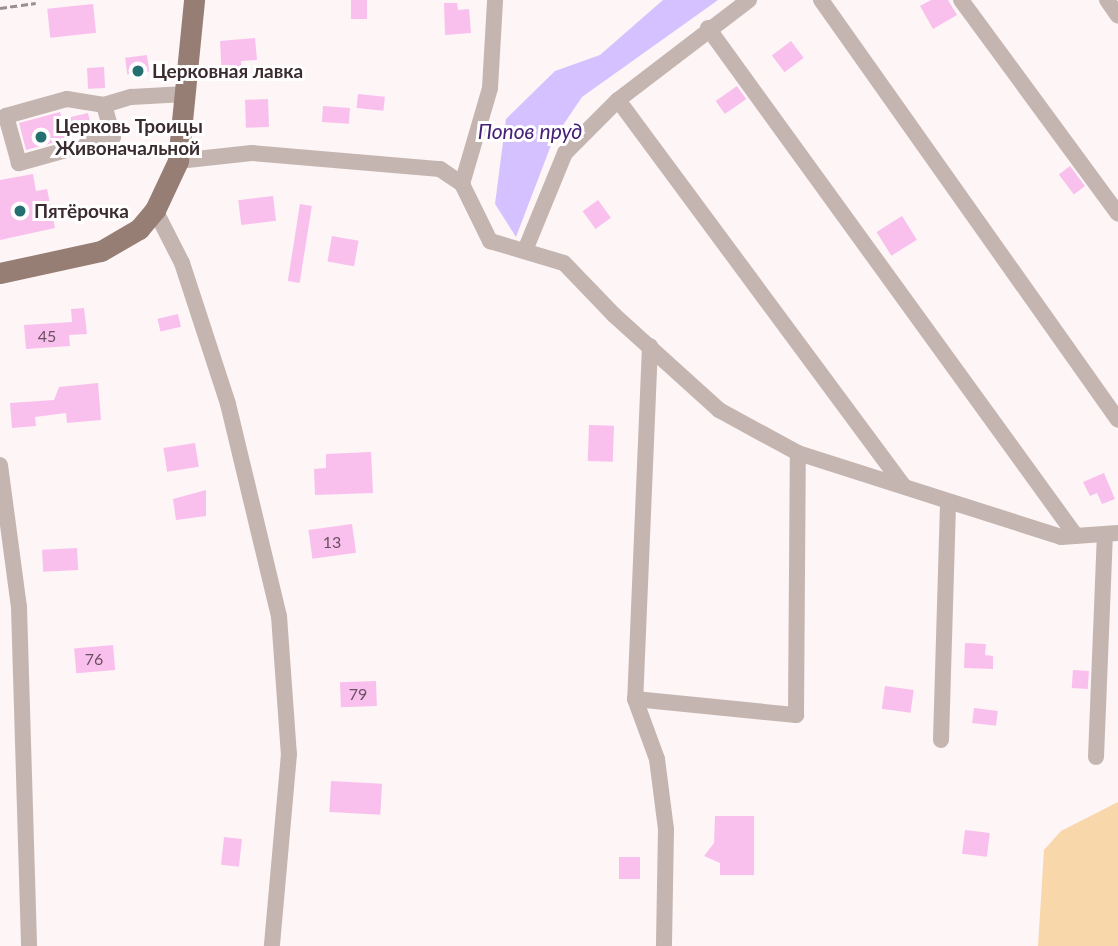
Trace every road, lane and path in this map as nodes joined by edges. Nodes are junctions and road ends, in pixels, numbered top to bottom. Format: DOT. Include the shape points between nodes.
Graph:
graph roads {
  1 [pos="194,0"];
  2 [pos="495,0"];
  3 [pos="749,0"];
  4 [pos="821,0"];
  5 [pos="961,0"];
  6 [pos="1107,0"];
  7 [pos="36,3"];
  8 [pos="0,8"];
  9 [pos="1118,16"];
  10 [pos="708,27"];
  11 [pos="186,94"];
  12 [pos="618,100"];
  13 [pos="104,105"];
  14 [pos="178,162"];
  15 [pos="462,184"];
  16 [pos="155,210"];
  17 [pos="1118,214"];
  18 [pos="526,248"];
  19 [pos="0,273"];
  20 [pos="650,346"];
  21 [pos="1118,420"];
  22 [pos="798,453"];
  23 [pos="0,465"];
  24 [pos="902,485"];
  25 [pos="948,503"];
  26 [pos="1111,533"];
  27 [pos="1076,536"];
  28 [pos="635,699"];
  29 [pos="942,740"];
  30 [pos="1096,757"];
  31 [pos="29,946"];
  32 [pos="272,946"];
  33 [pos="664,946"];
  1 -- 11 [label="main road"];
  2 -- 15 [label="street" via="490,88"];
  3 -- 10 [label="street"];
  4 -- 21 [label="street"];
  5 -- 17 [label="street"];
  6 -- 9 [label="street"];
  7 -- 8 [label="path"];
  10 -- 12 [label="street"];
  10 -- 27 [label="street"];
  11 -- 13 [label="street" via="131,97"];
  11 -- 14 [label="main road"];
  12 -- 18 [label="street" via="565,153"];
  12 -- 24 [label="street"];
  13 -- 13 [label="street" via="113,137 19,163 6,116 67,99"];
  14 -- 15 [label="street" via="252,153 370,162 440,169"];
  14 -- 16 [label="main road"];
  15 -- 18 [label="street" via="490,241"];
  16 -- 19 [label="main road" via="139,229 101,251"];
  16 -- 32 [label="street" via="182,263 228,404 279,616 289,754"];
  18 -- 20 [label="street" via="564,263"];
  20 -- 22 [label="street" via="719,410"];
  20 -- 28 [label="street"];
  22 -- 24 [label="street"];
  22 -- 28 [label="street" via="796,715"];
  23 -- 31 [label="street" via="19,607"];
  24 -- 25 [label="street"];
  25 -- 27 [label="street" via="1061,537"];
  25 -- 29 [label="street"];
  26 -- 27 [label="street"];
  26 -- 30 [label="street"];
  28 -- 33 [label="street" via="657,759 666,829"];
}
